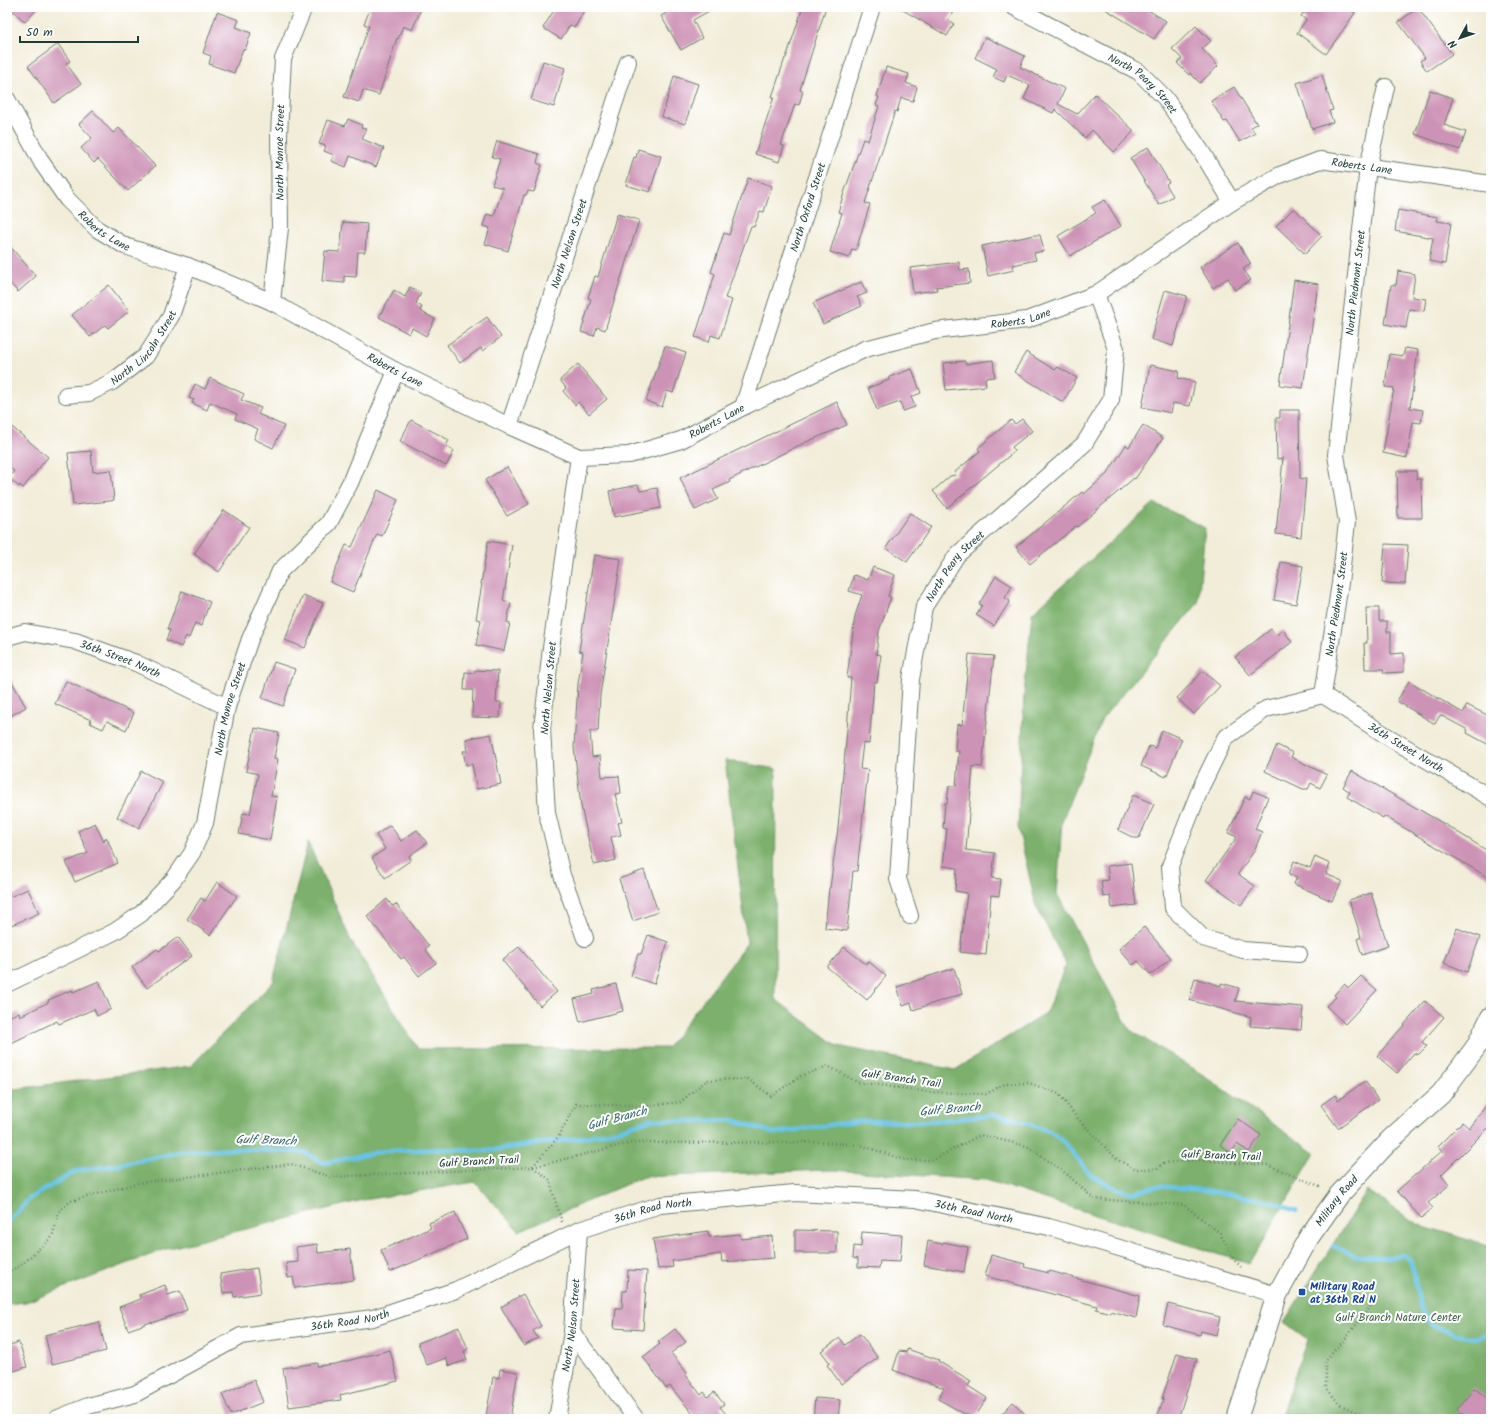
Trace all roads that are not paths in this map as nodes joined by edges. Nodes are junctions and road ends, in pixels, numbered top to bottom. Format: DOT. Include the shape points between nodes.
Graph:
graph roads {
  1 [pos="304,7"];
  2 [pos="872,7"];
  3 [pos="1014,7"];
  4 [pos="628,62"];
  5 [pos="1386,87"];
  6 [pos="7,99"];
  7 [pos="1368,167"];
  8 [pos="1491,184"];
  9 [pos="1232,202"];
  10 [pos="188,266"];
  11 [pos="1096,294"];
  12 [pos="272,302"];
  13 [pos="396,371"];
  14 [pos="66,395"];
  15 [pos="743,407"];
  16 [pos="509,426"];
  17 [pos="579,457"];
  18 [pos="7,637"];
  19 [pos="1323,695"];
  20 [pos="227,706"];
  21 [pos="1491,798"];
  22 [pos="910,916"];
  23 [pos="585,938"];
  24 [pos="1299,954"];
  25 [pos="7,984"];
  26 [pos="1491,1017"];
  27 [pos="573,1233"];
  28 [pos="1277,1295"];
  29 [pos="572,1332"];
  30 [pos="56,1419"];
  31 [pos="557,1419"];
  32 [pos="636,1419"];
  33 [pos="1237,1419"];
  1 -- 12 [label="street, North Monroe Street" via="283,59 279,134 280,228"];
  2 -- 15 [label="street, North Oxford Street"];
  3 -- 9 [label="street, North Peary Street" via="1139,72 1165,98"];
  4 -- 16 [label="street, North Nelson Street"];
  5 -- 7 [label="street, North Piedmont Street"];
  6 -- 10 [label="street, Roberts Lane" via="42,163 67,199 97,229 125,246"];
  7 -- 8 [label="street, Roberts Lane"];
  7 -- 9 [label="street, Roberts Lane" via="1320,160 1280,175"];
  7 -- 19 [label="street, North Piedmont Street" via="1336,454 1347,522"];
  9 -- 11 [label="street, Roberts Lane"];
  10 -- 12 [label="street, Roberts Lane"];
  10 -- 14 [label="street, North Lincoln Street" via="171,316 146,356 112,382 89,393"];
  11 -- 15 [label="street, Roberts Lane" via="1027,320 935,332 866,349"];
  11 -- 22 [label="street, North Peary Street" via="1116,348 1111,400 1084,444 957,555 924,607 911,679 898,879"];
  12 -- 13 [label="street, Roberts Lane"];
  13 -- 16 [label="street, Roberts Lane"];
  13 -- 20 [label="street, North Monroe Street" via="350,483 329,523 280,572 250,639"];
  15 -- 17 [label="street, Roberts Lane" via="681,440 629,455"];
  16 -- 17 [label="street, Roberts Lane"];
  17 -- 23 [label="street, North Nelson Street" via="542,729 547,813 562,875"];
  18 -- 20 [label="street, 36th Street North" via="25,632 74,641 136,663"];
  19 -- 21 [label="street, 36th Street North"];
  19 -- 24 [label="street" via="1266,709 1225,738 1201,787 1170,866 1173,908 1203,938 1242,950"];
  20 -- 25 [label="street, North Monroe Street" via="205,823 192,853 174,879 141,914 114,932"];
  26 -- 28 [label="main road, Military Road" via="1476,1046 1441,1094 1390,1140 1339,1194 1310,1237"];
  27 -- 28 [label="street, 36th Road North" via="660,1205 795,1193 915,1199 1049,1227"];
  27 -- 29 [label="street, North Nelson Street"];
  27 -- 30 [label="street, 36th Road North" via="456,1290 374,1318 241,1336 135,1394 88,1406"];
  28 -- 33 [label="main road, Military Road"];
  29 -- 31 [label="street, North Nelson Street"];
  29 -- 32 [label="street"];
}
